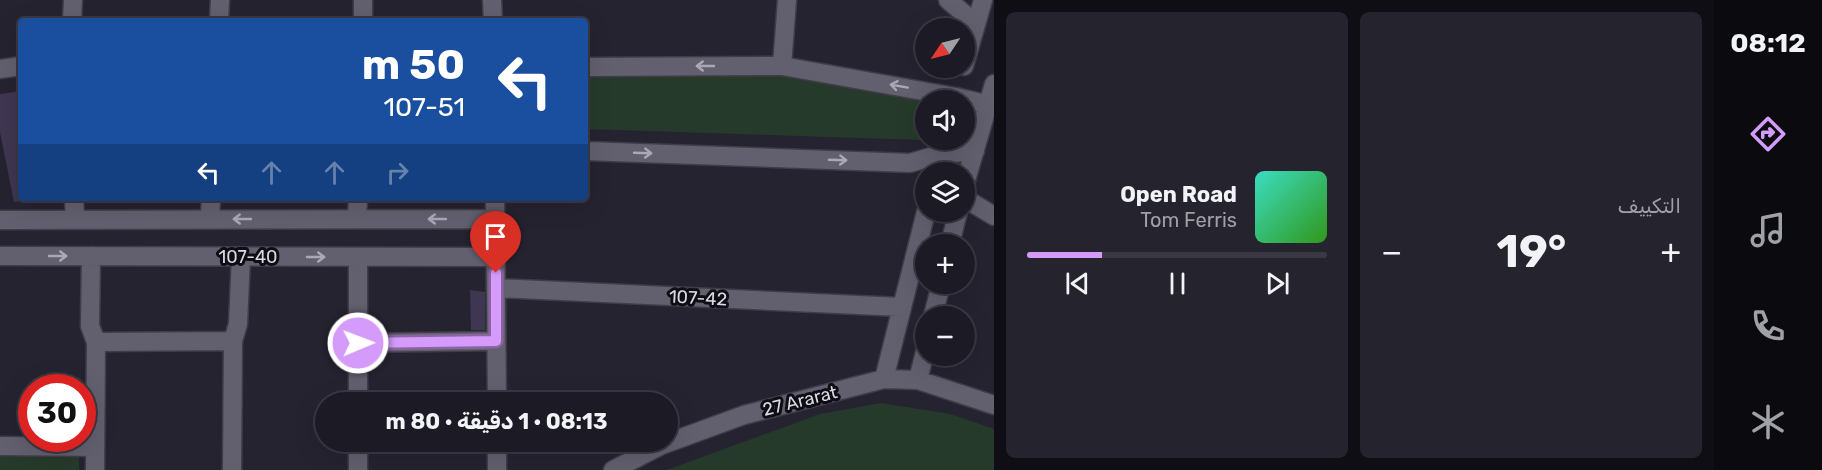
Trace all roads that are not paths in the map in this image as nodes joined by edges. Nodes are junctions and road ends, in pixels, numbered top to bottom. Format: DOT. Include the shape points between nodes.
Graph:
graph roads {
  1 [pos="74,0"];
  2 [pos="220,0"];
  3 [pos="363,0"];
  4 [pos="492,0"];
  5 [pos="786,0"];
  6 [pos="948,0"];
  7 [pos="982,0"];
  8 [pos="72,18"];
  9 [pos="219,18"];
  10 [pos="363,18"];
  11 [pos="493,18"];
  12 [pos="976,24"];
  13 [pos="975,28"];
  14 [pos="18,66"];
  15 [pos="782,66"];
  16 [pos="588,67"];
  17 [pos="0,69"];
  18 [pos="994,84"];
  19 [pos="915,91"];
  20 [pos="975,103"];
  21 [pos="991,106"];
  22 [pos="936,150"];
  23 [pos="967,150"];
  24 [pos="588,151"];
  25 [pos="975,151"];
  26 [pos="972,162"];
  27 [pos="74,201"];
  28 [pos="211,201"];
  29 [pos="358,201"];
  30 [pos="495,201"];
  31 [pos="975,205"];
  32 [pos="994,216"];
  33 [pos="210,219"];
  34 [pos="357,219"];
  35 [pos="496,219"];
  36 [pos="0,220"];
  37 [pos="75,220"];
  38 [pos="923,222"];
  39 [pos="0,256"];
  40 [pos="91,256"];
  41 [pos="241,257"];
  42 [pos="358,257"];
  43 [pos="496,257"];
  44 [pos="496,288"];
  45 [pos="901,307"];
  46 [pos="233,341"];
  47 [pos="496,341"];
  48 [pos="96,342"];
  49 [pos="358,343"];
  50 [pos="922,366"];
  51 [pos="96,374"];
  52 [pos="884,379"];
  53 [pos="918,380"];
  54 [pos="358,392"];
  55 [pos="496,392"];
  56 [pos="994,405"];
  57 [pos="678,437"];
  58 [pos="0,446"];
  59 [pos="18,446"];
  60 [pos="95,452"];
  61 [pos="358,452"];
  62 [pos="497,452"];
  63 [pos="648,452"];
  64 [pos="95,470"];
  65 [pos="232,470"];
  66 [pos="358,470"];
  67 [pos="497,470"];
  68 [pos="613,470"];
  1 -- 8 [label="street"];
  2 -- 9 [label="street"];
  3 -- 10 [label="street"];
  4 -- 11 [label="street"];
  5 -- 15 [label="street"];
  6 -- 12 [label="street"];
  7 -- 12 [label="street"];
  12 -- 13 [label="street"];
  14 -- 17 [label="street"];
  15 -- 16 [label="street, one-way"];
  19 -- 15 [label="street, one-way"];
  18 -- 21 [label="street"];
  20 -- 21 [label="street"];
  21 -- 25 [label="street"];
  24 -- 22 [label="street, one-way" via="910,162"];
  23 -- 25 [label="street"];
  25 -- 26 [label="street"];
  27 -- 37 [label="street"];
  28 -- 33 [label="street"];
  29 -- 34 [label="street"];
  30 -- 35 [label="street"];
  31 -- 32 [label="street"];
  34 -- 33 [label="street, one-way"];
  33 -- 37 [label="street"];
  35 -- 34 [label="street, one-way"];
  35 -- 43 [label="street"];
  36 -- 37 [label="street"];
  38 -- 45 [label="street"];
  39 -- 40 [label="street, 107-40, one-way"];
  40 -- 41 [label="street, 107-40"];
  40 -- 48 [label="street" via="90,326"];
  41 -- 42 [label="street, 107-40, one-way"];
  41 -- 46 [label="street" via="238,324"];
  42 -- 43 [label="street, 107-40"];
  42 -- 49 [label="street"];
  43 -- 44 [label="street"];
  44 -- 45 [label="street, 107-42"];
  44 -- 47 [label="street"];
  45 -- 52 [label="street"];
  46 -- 48 [label="street"];
  46 -- 65 [label="street"];
  47 -- 49 [label="street"];
  47 -- 55 [label="street"];
  48 -- 51 [label="street"];
  49 -- 54 [label="street"];
  50 -- 53 [label="street"];
  52 -- 53 [label="street, 27 Ararat"];
  52 -- 57 [label="street, 27 Ararat" via="744,415"];
  53 -- 56 [label="street, 27 Ararat"];
  58 -- 59 [label="street"];
  60 -- 64 [label="street"];
  61 -- 66 [label="street"];
  62 -- 67 [label="street"];
  63 -- 68 [label="street, 27 Ararat"];
}
